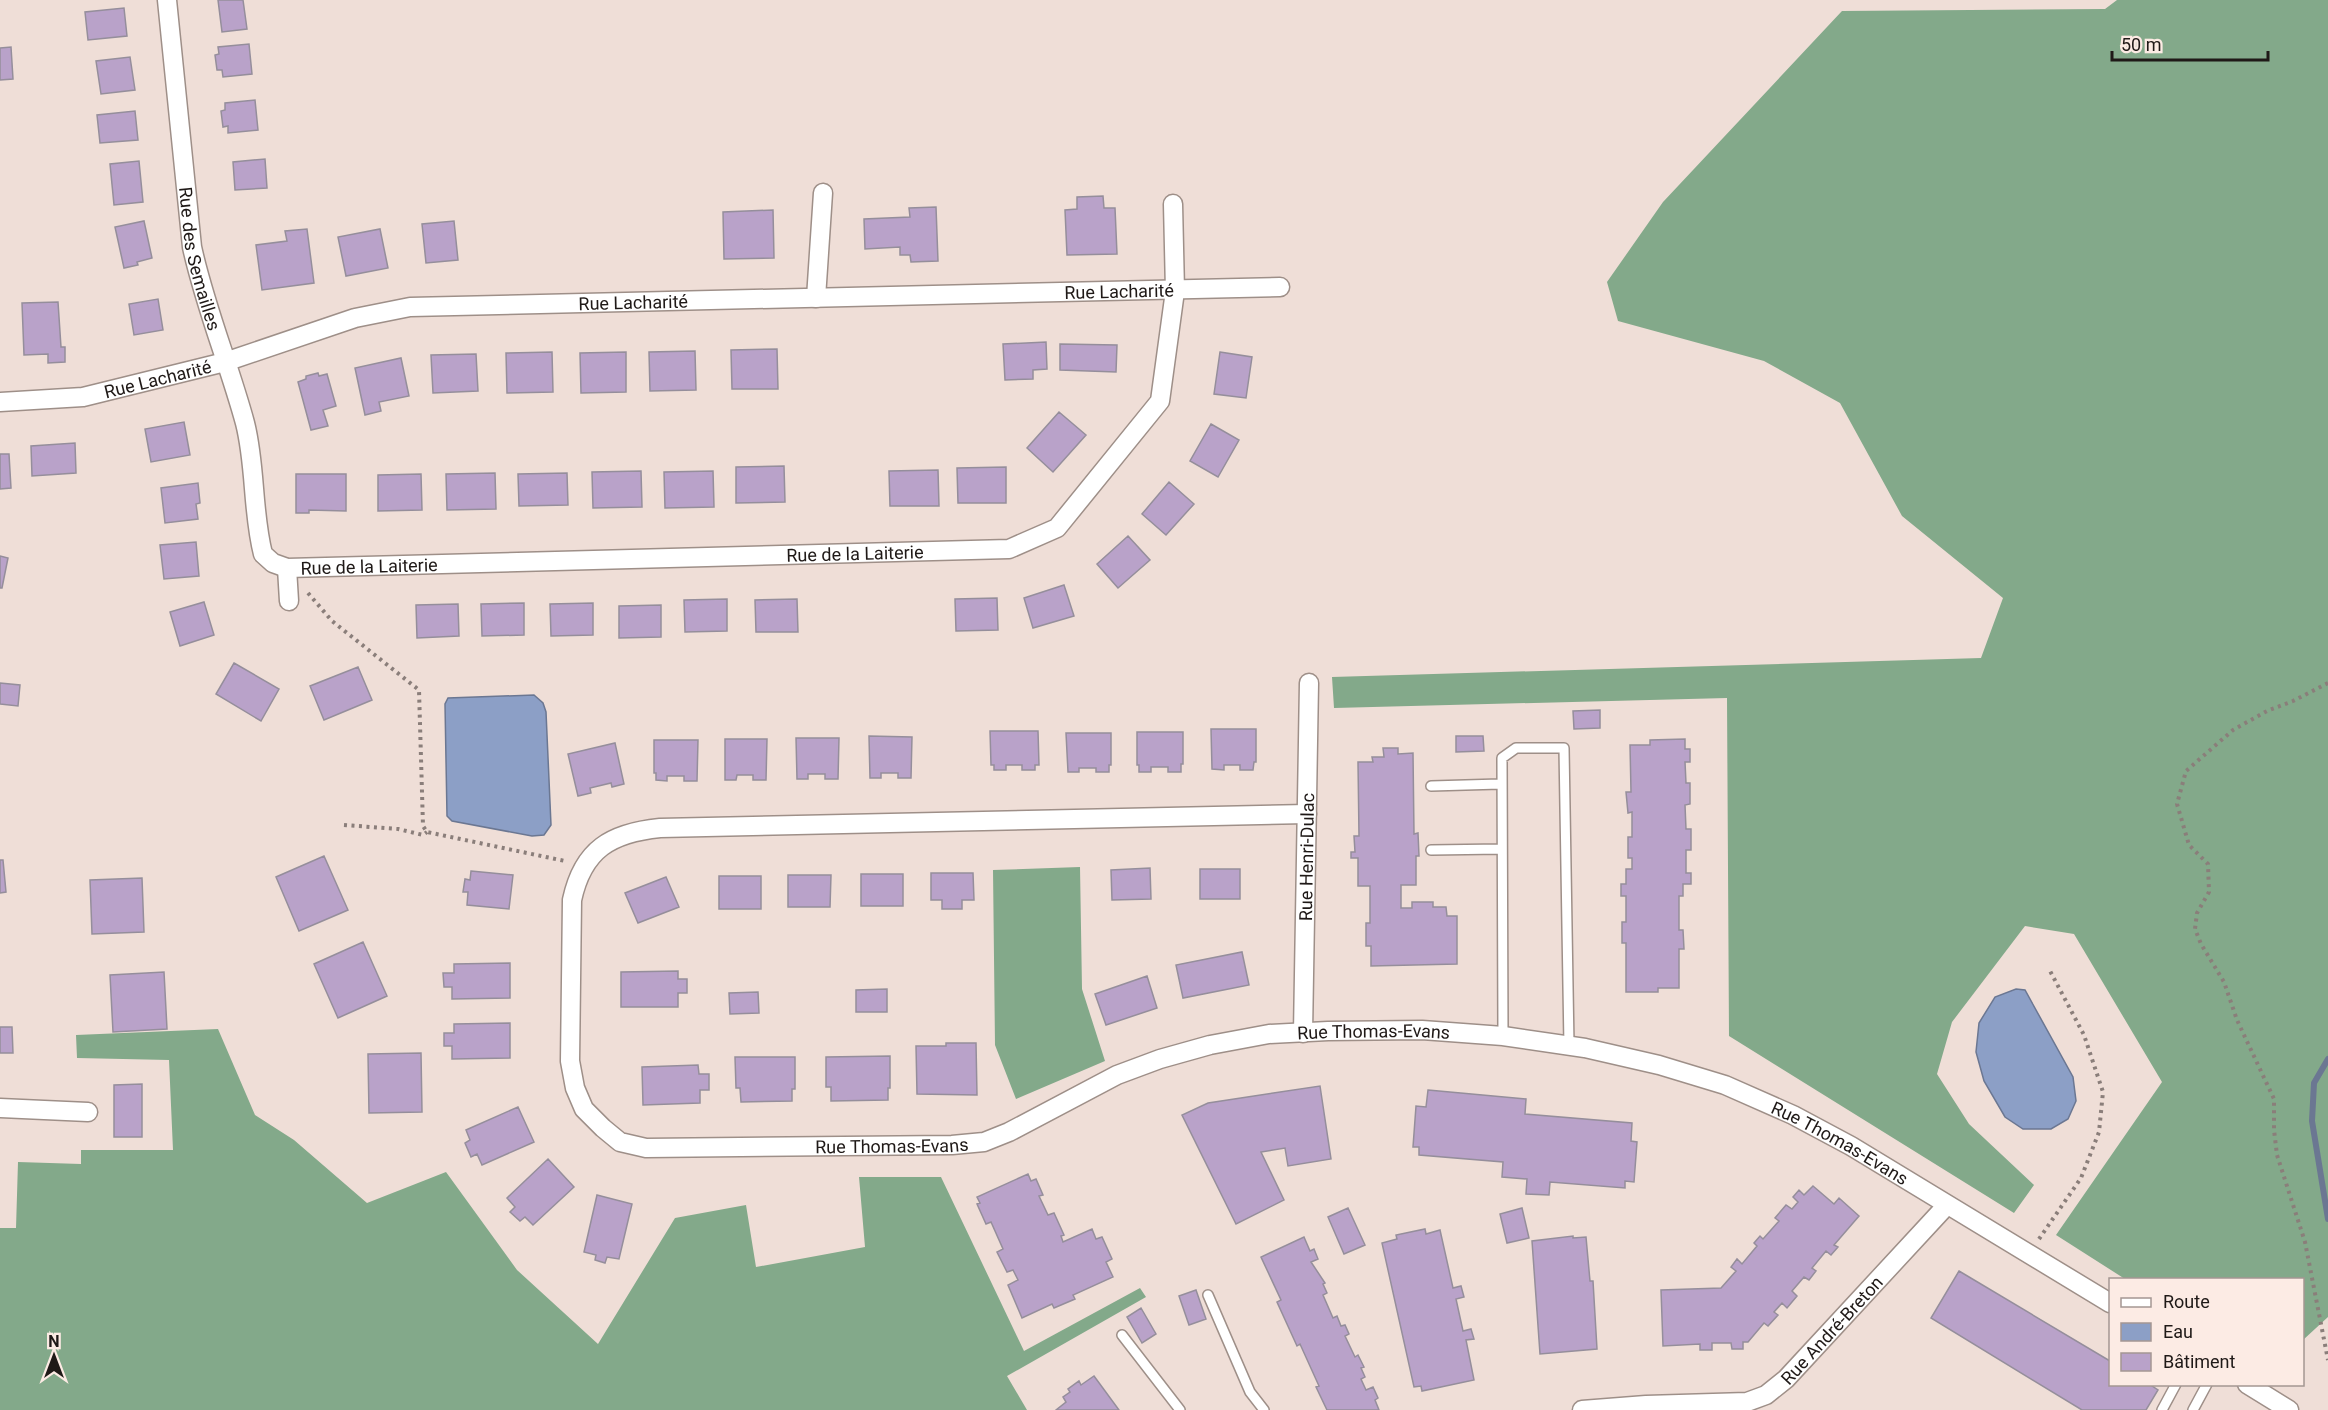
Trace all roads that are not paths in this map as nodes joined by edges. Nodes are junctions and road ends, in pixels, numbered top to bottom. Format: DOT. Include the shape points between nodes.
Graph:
graph roads {
  1 [pos="167,0"];
  2 [pos="823,193"];
  3 [pos="1173,204"];
  4 [pos="1280,287"];
  5 [pos="1175,291"];
  6 [pos="816,298"];
  7 [pos="225,362"];
  8 [pos="0,402"];
  9 [pos="287,568"];
  10 [pos="289,601"];
  11 [pos="1309,683"];
  12 [pos="1500,784"];
  13 [pos="1431,786"];
  14 [pos="1306,814"];
  15 [pos="1501,849"];
  16 [pos="1431,850"];
  17 [pos="1303,1033"];
  18 [pos="1503,1036"];
  19 [pos="1569,1046"];
  20 [pos="0,1108"];
  21 [pos="88,1112"];
  22 [pos="1947,1205"];
  23 [pos="1208,1295"];
  24 [pos="2109,1302"];
  25 [pos="1122,1335"];
  26 [pos="2175,1386"];
  27 [pos="2206,1386"];
  28 [pos="2250,1386"];
  29 [pos="1759,1404"];
  30 [pos="1180,1410"];
  31 [pos="1264,1410"];
  32 [pos="1582,1410"];
  33 [pos="2162,1410"];
  34 [pos="2193,1410"];
  35 [pos="2289,1410"];
  1 -- 7 [label="street, Rue des Semailles" via="192,247"];
  2 -- 6 [label="street"];
  3 -- 5 [label="street, Rue de la Laiterie"];
  4 -- 5 [label="street, Rue Lacharité"];
  5 -- 6 [label="street, Rue Lacharité"];
  5 -- 9 [label="street, Rue de la Laiterie" via="1160,401 1056,528 1009,549"];
  6 -- 7 [label="street, Rue Lacharité" via="410,307 355,318"];
  7 -- 8 [label="street, Rue Lacharité" via="83,397"];
  7 -- 9 [label="street, Rue des Semailles" via="245,423 263,554"];
  9 -- 10 [label="street"];
  11 -- 14 [label="street, Rue Henri-Dulac"];
  12 -- 13 [label="lane"];
  12 -- 15 [label="lane"];
  12 -- 19 [label="lane" via="1502,758 1516,748 1564,748"];
  14 -- 17 [label="street, Rue Henri-Dulac"];
  14 -- 17 [label="street, Rue Thomas-Evans" via="633,831 607,843 584,865 577,878 572,900 570,1061 584,1109 620,1142 646,1148 952,1144 984,1142 1009,1132 1118,1075 1160,1059 1269,1034"];
  15 -- 16 [label="lane"];
  15 -- 18 [label="lane"];
  17 -- 18 [label="street, Rue Thomas-Evans" via="1422,1030"];
  18 -- 19 [label="street, Rue Thomas-Evans"];
  19 -- 22 [label="street, Rue Thomas-Evans" via="1659,1065 1725,1085 1851,1146"];
  20 -- 21 [label="street"];
  22 -- 24 [label="street, Rue Thomas-Evans"];
  22 -- 29 [label="street, Rue André-Breton"];
  23 -- 31 [label="lane" via="1250,1392"];
  25 -- 30 [label="lane"];
  26 -- 33 [label="lane"];
  27 -- 34 [label="lane"];
  28 -- 35 [label="street"];
  29 -- 32 [label="street, Rue André-Breton"];
}
